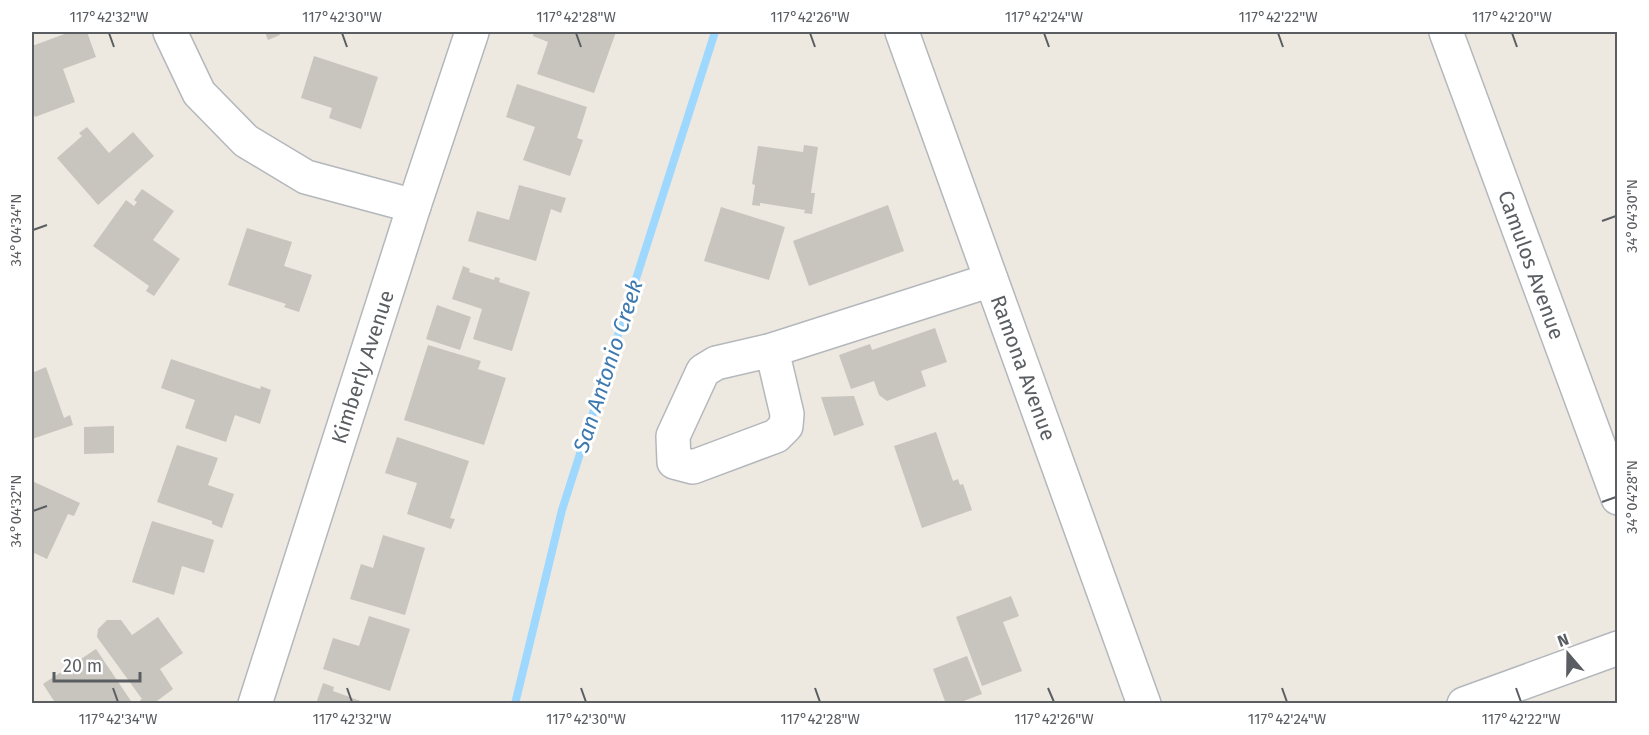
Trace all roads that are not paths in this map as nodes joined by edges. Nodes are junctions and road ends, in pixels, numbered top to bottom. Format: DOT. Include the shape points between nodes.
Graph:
graph roads {
  1 [pos="170,32"];
  2 [pos="472,32"];
  3 [pos="902,32"];
  4 [pos="1446,32"];
  5 [pos="414,206"];
  6 [pos="991,280"];
  7 [pos="772,350"];
  8 [pos="1617,498"];
  9 [pos="1617,648"];
  10 [pos="255,704"];
  11 [pos="1144,704"];
  12 [pos="1464,704"];
  1 -- 5 [label="street" via="200,93 246,141 306,177"];
  2 -- 5 [label="street, Kimberly Avenue"];
  3 -- 6 [label="street, Ramona Avenue"];
  4 -- 8 [label="street, Camulos Avenue"];
  5 -- 10 [label="street, Kimberly Avenue"];
  6 -- 7 [label="street"];
  6 -- 11 [label="street, Ramona Avenue"];
  9 -- 12 [label="street"];
}
